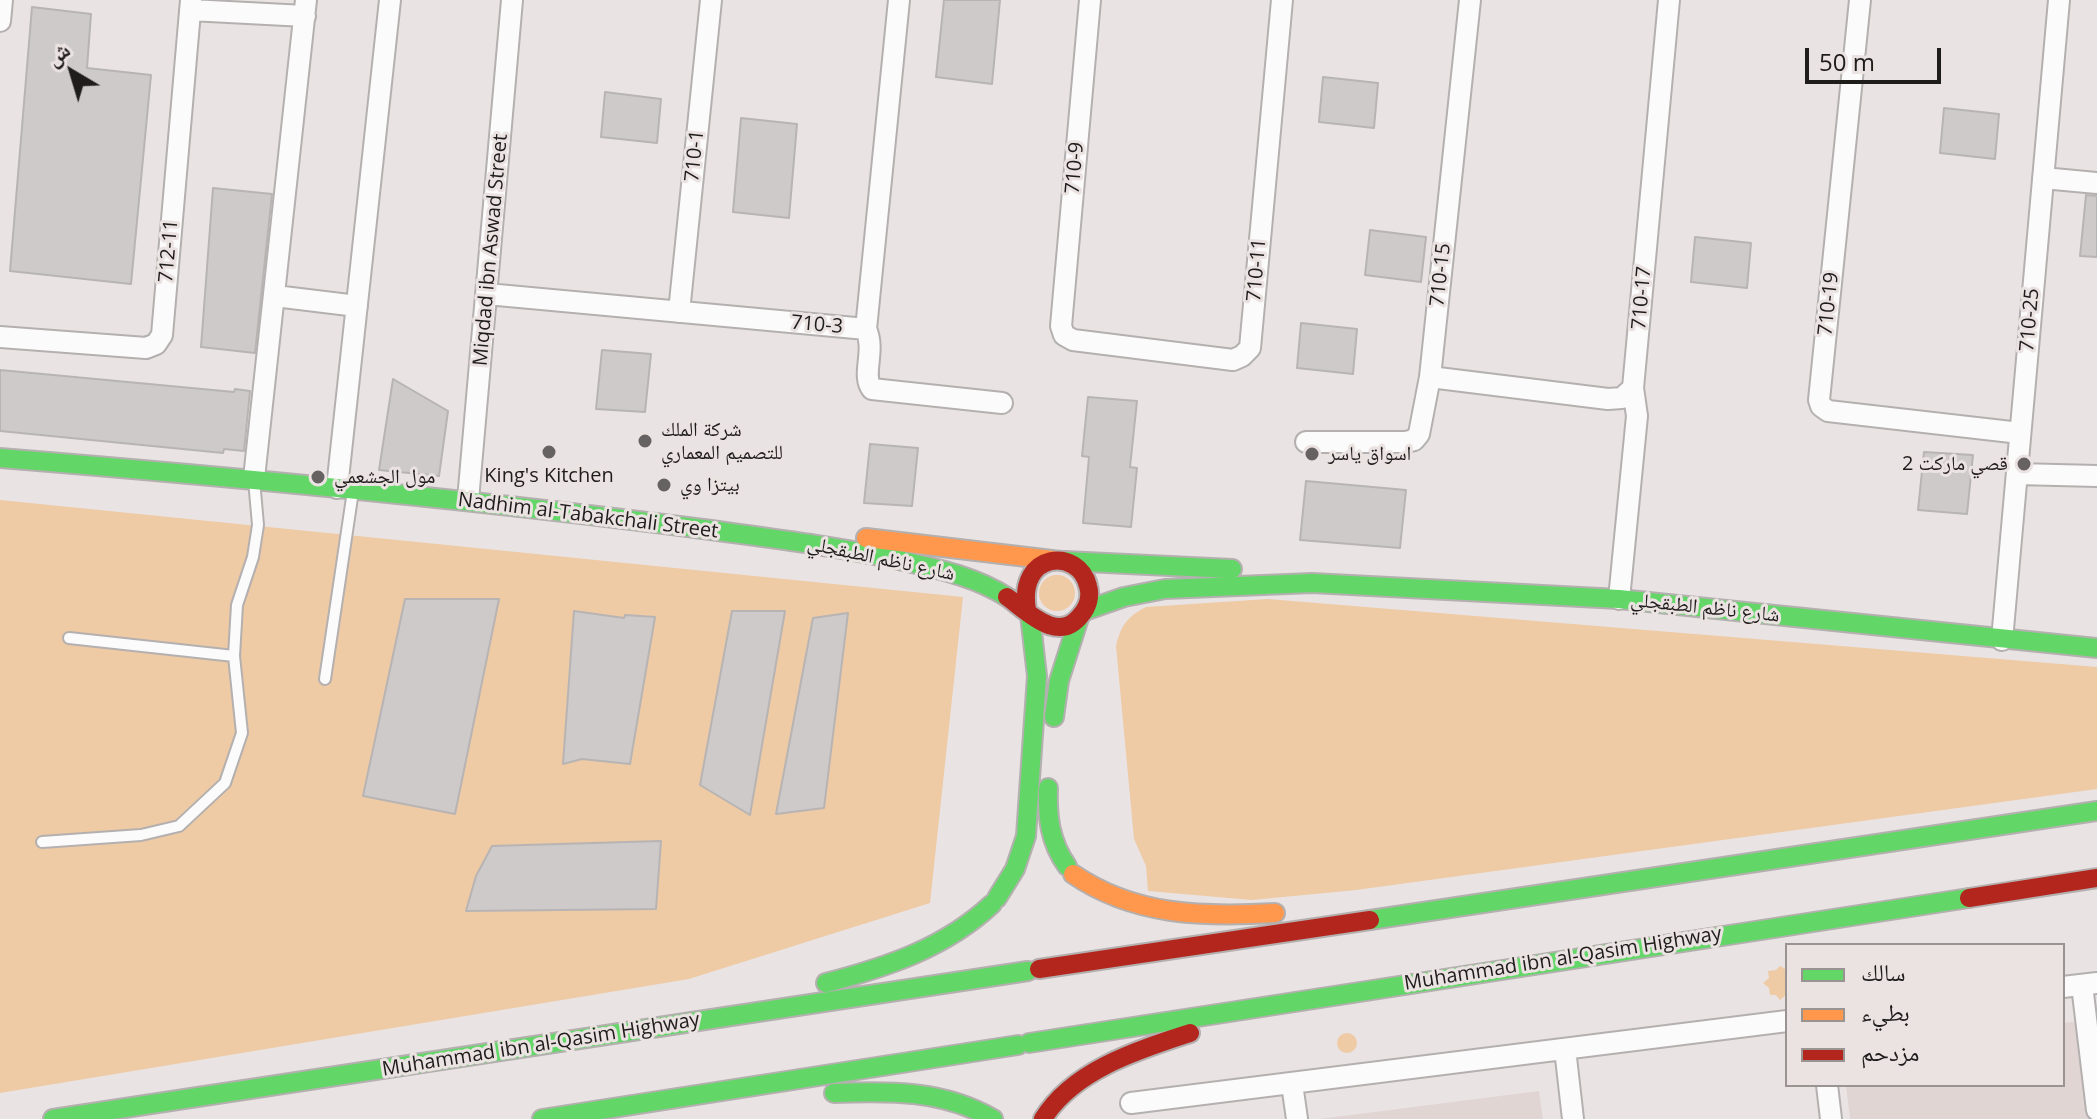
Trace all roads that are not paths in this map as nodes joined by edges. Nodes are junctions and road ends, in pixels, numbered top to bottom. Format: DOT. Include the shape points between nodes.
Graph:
graph roads {
  1 [pos="2,0"];
  2 [pos="390,0"];
  3 [pos="512,0"];
  4 [pos="711,0"];
  5 [pos="899,0"];
  6 [pos="1090,0"];
  7 [pos="1282,0"];
  8 [pos="1470,0"];
  9 [pos="1669,0"];
  10 [pos="1860,0"];
  11 [pos="2059,0"];
  12 [pos="190,5"];
  13 [pos="306,8"];
  14 [pos="0,21"];
  15 [pos="2043,178"];
  16 [pos="2097,183"];
  17 [pos="487,294"];
  18 [pos="275,296"];
  19 [pos="357,306"];
  20 [pos="679,312"];
  21 [pos="866,329"];
  22 [pos="1064,335"];
  23 [pos="0,337"];
  24 [pos="1430,377"];
  25 [pos="1633,388"];
  26 [pos="1002,403"];
  27 [pos="2020,433"];
  28 [pos="1306,442"];
  29 [pos="0,458"];
  30 [pos="2017,474"];
  31 [pos="2097,476"];
  32 [pos="254,478"];
  33 [pos="345,489"];
  34 [pos="468,500"];
  35 [pos="794,541"];
  36 [pos="1059,560"];
  37 [pos="1312,583"];
  38 [pos="1619,599"];
  39 [pos="1028,612"];
  40 [pos="1082,615"];
  41 [pos="69,638"];
  42 [pos="2002,640"];
  43 [pos="2097,648"];
  44 [pos="234,656"];
  45 [pos="325,679"];
  46 [pos="1053,732"];
  47 [pos="1050,762"];
  48 [pos="2097,811"];
  49 [pos="42,842"];
  50 [pos="2097,878"];
  51 [pos="1500,899"];
  52 [pos="2081,985"];
  53 [pos="1310,998"];
  54 [pos="1785,1021"];
  55 [pos="672,1025"];
  56 [pos="1565,1049"];
  57 [pos="1292,1084"];
  58 [pos="1827,1087"];
  59 [pos="680,1098"];
  60 [pos="1131,1103"];
  61 [pos="2097,1110"];
  62 [pos="53,1119"];
  63 [pos="542,1119"];
  64 [pos="993,1119"];
  65 [pos="1043,1119"];
  66 [pos="1297,1119"];
  67 [pos="1573,1119"];
  68 [pos="1831,1119"];
  1 -- 14 [label="street"];
  2 -- 19 [label="street"];
  3 -- 17 [label="street, Miqdad ibn Aswad Street"];
  4 -- 20 [label="street, 710-1"];
  5 -- 21 [label="street, 710-3"];
  6 -- 22 [label="street, 710-9"];
  7 -- 22 [label="street, 710-11" via="1250,348 1233,360"];
  8 -- 24 [label="street, 710-15"];
  9 -- 25 [label="street, 710-17"];
  10 -- 27 [label="street, 710-19" via="1821,406 1828,411"];
  11 -- 15 [label="street, 710-25"];
  12 -- 13 [label="street"];
  12 -- 23 [label="street, 712-11" via="162,335 146,348"];
  13 -- 18 [label="street"];
  15 -- 16 [label="street"];
  15 -- 27 [label="street, 710-25"];
  17 -- 20 [label="street, 710-3"];
  17 -- 34 [label="street, Miqdad ibn Aswad Street"];
  18 -- 19 [label="street"];
  18 -- 32 [label="street"];
  19 -- 33 [label="street"];
  20 -- 21 [label="street, 710-3"];
  21 -- 26 [label="street" via="872,389"];
  24 -- 25 [label="street" via="1608,399 1622,398"];
  24 -- 28 [label="street, 710-15" via="1414,440"];
  25 -- 38 [label="street, 710-17" via="1637,416"];
  27 -- 30 [label="street, 710-25"];
  29 -- 32 [label="main road, Nadhim al-Tabakchali Street"];
  30 -- 31 [label="street"];
  30 -- 42 [label="street, 710-25"];
  32 -- 33 [label="main road, Nadhim al-Tabakchali Street"];
  32 -- 44 [label="lane" via="258,525 237,605"];
  33 -- 34 [label="main road, Nadhim al-Tabakchali Street"];
  33 -- 45 [label="lane"];
  34 -- 35 [label="main road, Nadhim al-Tabakchali Street"];
  35 -- 36 [label="main road, شارع ناظم الطبقجلي" via="890,540"];
  35 -- 39 [label="main road, شارع ناظم الطبقجلي" via="948,571 989,587"];
  36 -- 37 [label="main road, شارع ناظم الطبقجلي" via="1245,570"];
  36 -- 39 [label="main road" via="1040,564 1030,573 1023,598"];
  36 -- 40 [label="main road" via="1085,576 1089,600"];
  37 -- 38 [label="main road, شارع ناظم الطبقجلي"];
  37 -- 40 [label="main road" via="1165,589 1124,597"];
  38 -- 42 [label="main road, شارع ناظم الطبقجلي"];
  39 -- 40 [label="main road" via="1048,626 1070,624"];
  39 -- 55 [label="main road" via="1037,676 1026,836 1015,869 994,901 958,933 881,966"];
  40 -- 46 [label="main road" via="1059,681"];
  41 -- 44 [label="lane"];
  42 -- 43 [label="main road, شارع ناظم الطبقجلي"];
  44 -- 49 [label="lane" via="242,733 225,783 179,826 141,835"];
  47 -- 51 [label="main road" via="1052,841 1070,870 1106,896 1157,909 1221,915"];
  48 -- 51 [label="main road, Muhammad ibn al-Qasim Highway"];
  50 -- 53 [label="main road, Muhammad ibn al-Qasim Highway"];
  51 -- 55 [label="main road, Muhammad ibn al-Qasim Highway"];
  52 -- 61 [label="street"];
  53 -- 59 [label="main road, Muhammad ibn al-Qasim Highway"];
  53 -- 65 [label="main road" via="1180,1036 1118,1062 1060,1095"];
  54 -- 56 [label="street"];
  55 -- 62 [label="main road, Muhammad ibn al-Qasim Highway"];
  56 -- 57 [label="street"];
  56 -- 67 [label="street"];
  57 -- 60 [label="street"];
  57 -- 66 [label="street"];
  58 -- 68 [label="street"];
  59 -- 63 [label="main road, Muhammad ibn al-Qasim Highway"];
  59 -- 64 [label="main road" via="874,1092 960,1102"];
}
